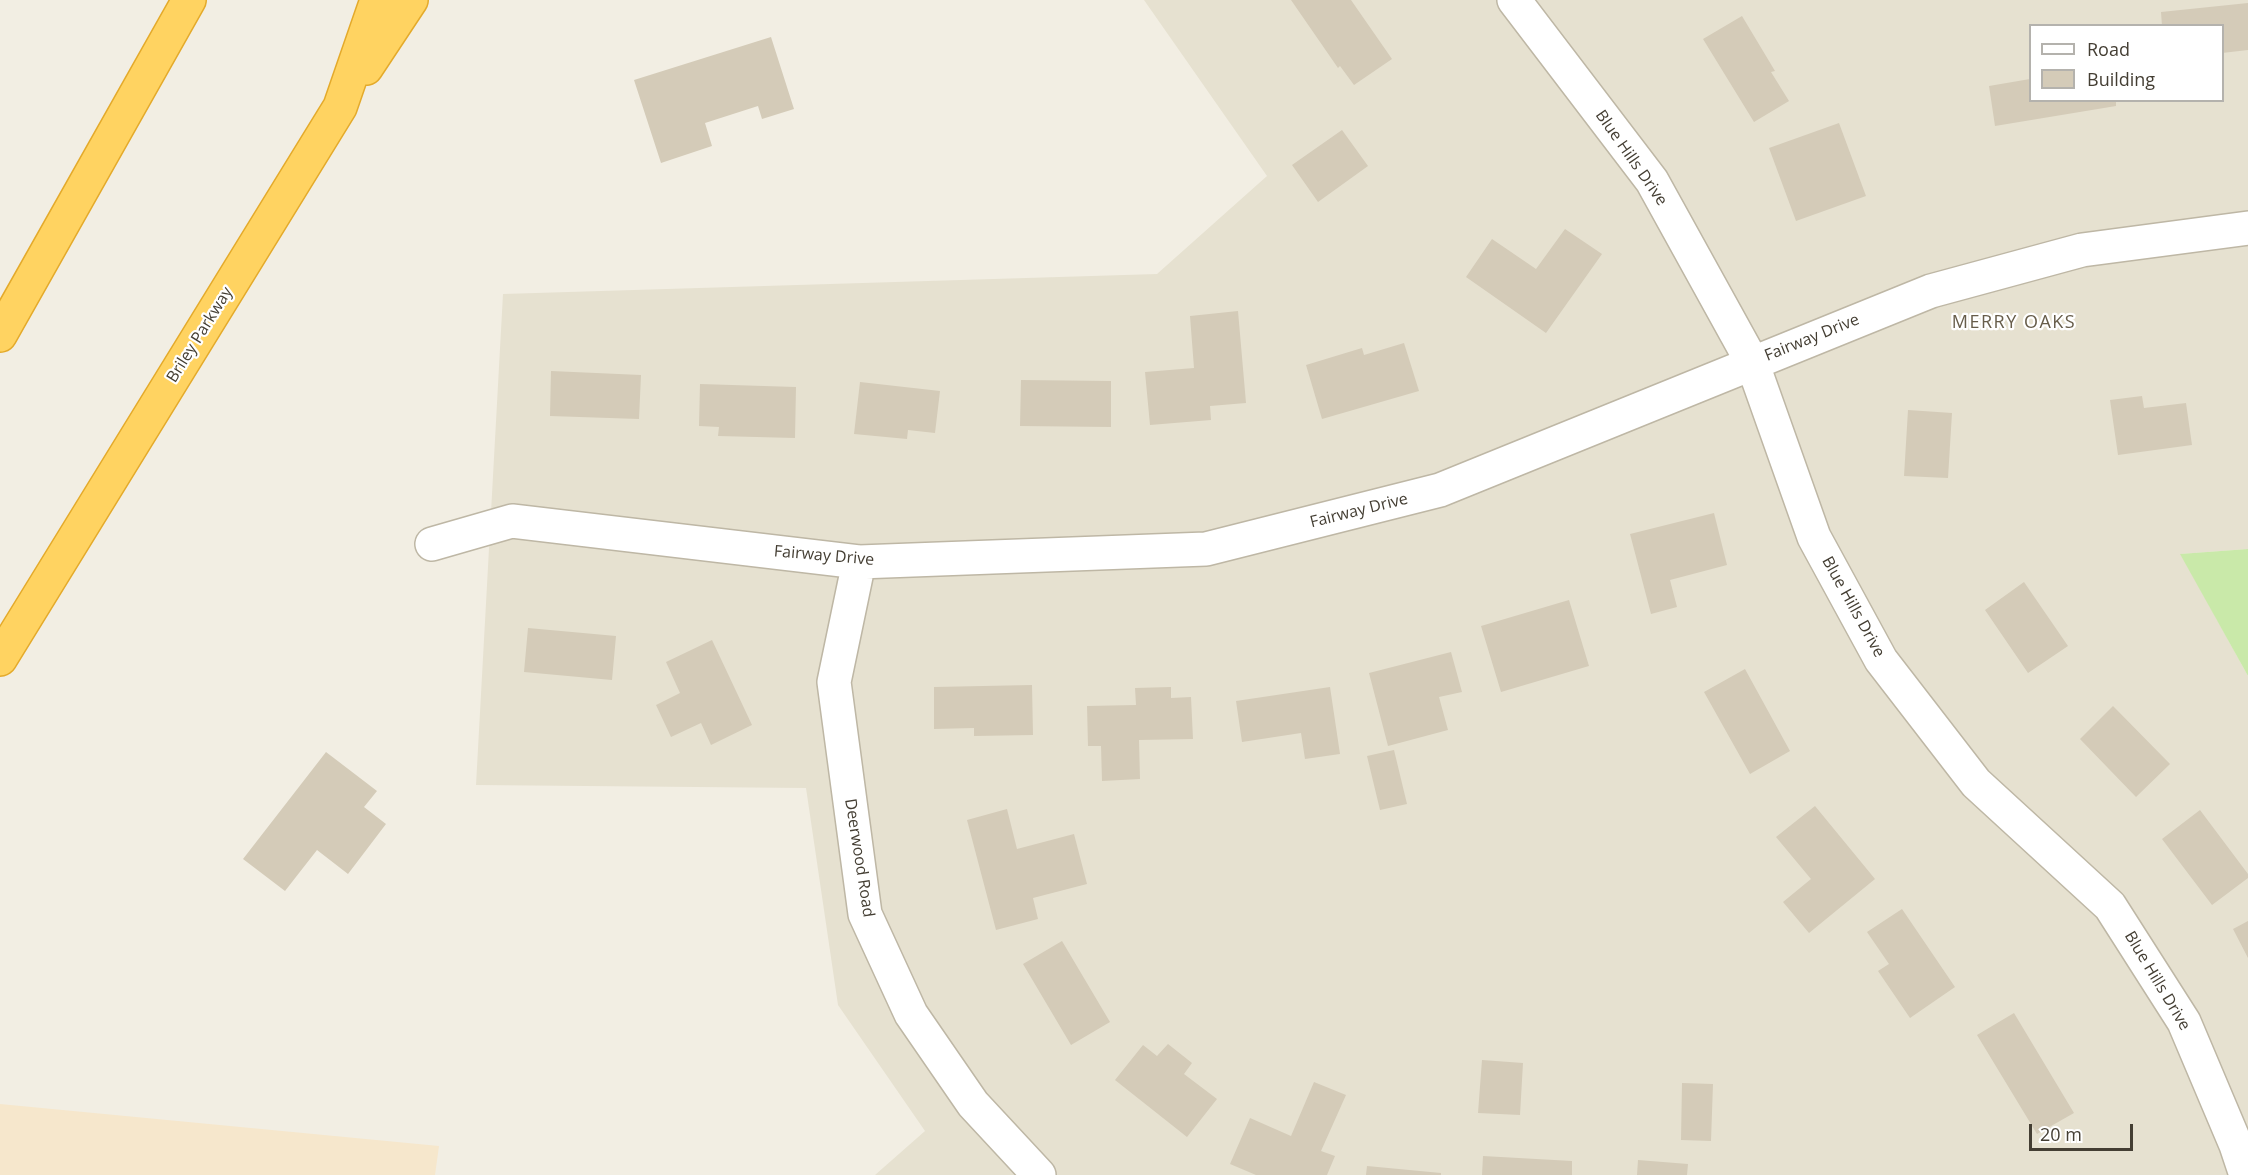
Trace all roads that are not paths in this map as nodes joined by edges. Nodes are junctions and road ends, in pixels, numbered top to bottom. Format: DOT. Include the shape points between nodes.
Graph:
graph roads {
  1 [pos="189,0"];
  2 [pos="377,0"];
  3 [pos="411,0"];
  4 [pos="1514,0"];
  5 [pos="340,107"];
  6 [pos="2248,228"];
  7 [pos="0,334"];
  8 [pos="1752,362"];
  9 [pos="432,544"];
  10 [pos="859,562"];
  11 [pos="0,659"];
  12 [pos="1039,1175"];
  13 [pos="2246,1175"];
  1 -- 7 [label="highway"];
  2 -- 5 [label="highway, Briley Parkway"];
  3 -- 5 [label="highway"];
  4 -- 8 [label="street, Blue Hills Drive" via="1652,182"];
  5 -- 11 [label="highway, Briley Parkway"];
  6 -- 8 [label="street, Fairway Drive" via="2082,250 1931,291"];
  8 -- 10 [label="street, Fairway Drive" via="1440,490 1206,549"];
  8 -- 13 [label="street, Blue Hills Drive" via="1814,537 1881,660 1976,783 2110,906 2184,1022"];
  9 -- 10 [label="street, Fairway Drive" via="512,521"];
  10 -- 12 [label="street, Deerwood Road" via="834,682 865,914 910,1014 972,1104"];
}
